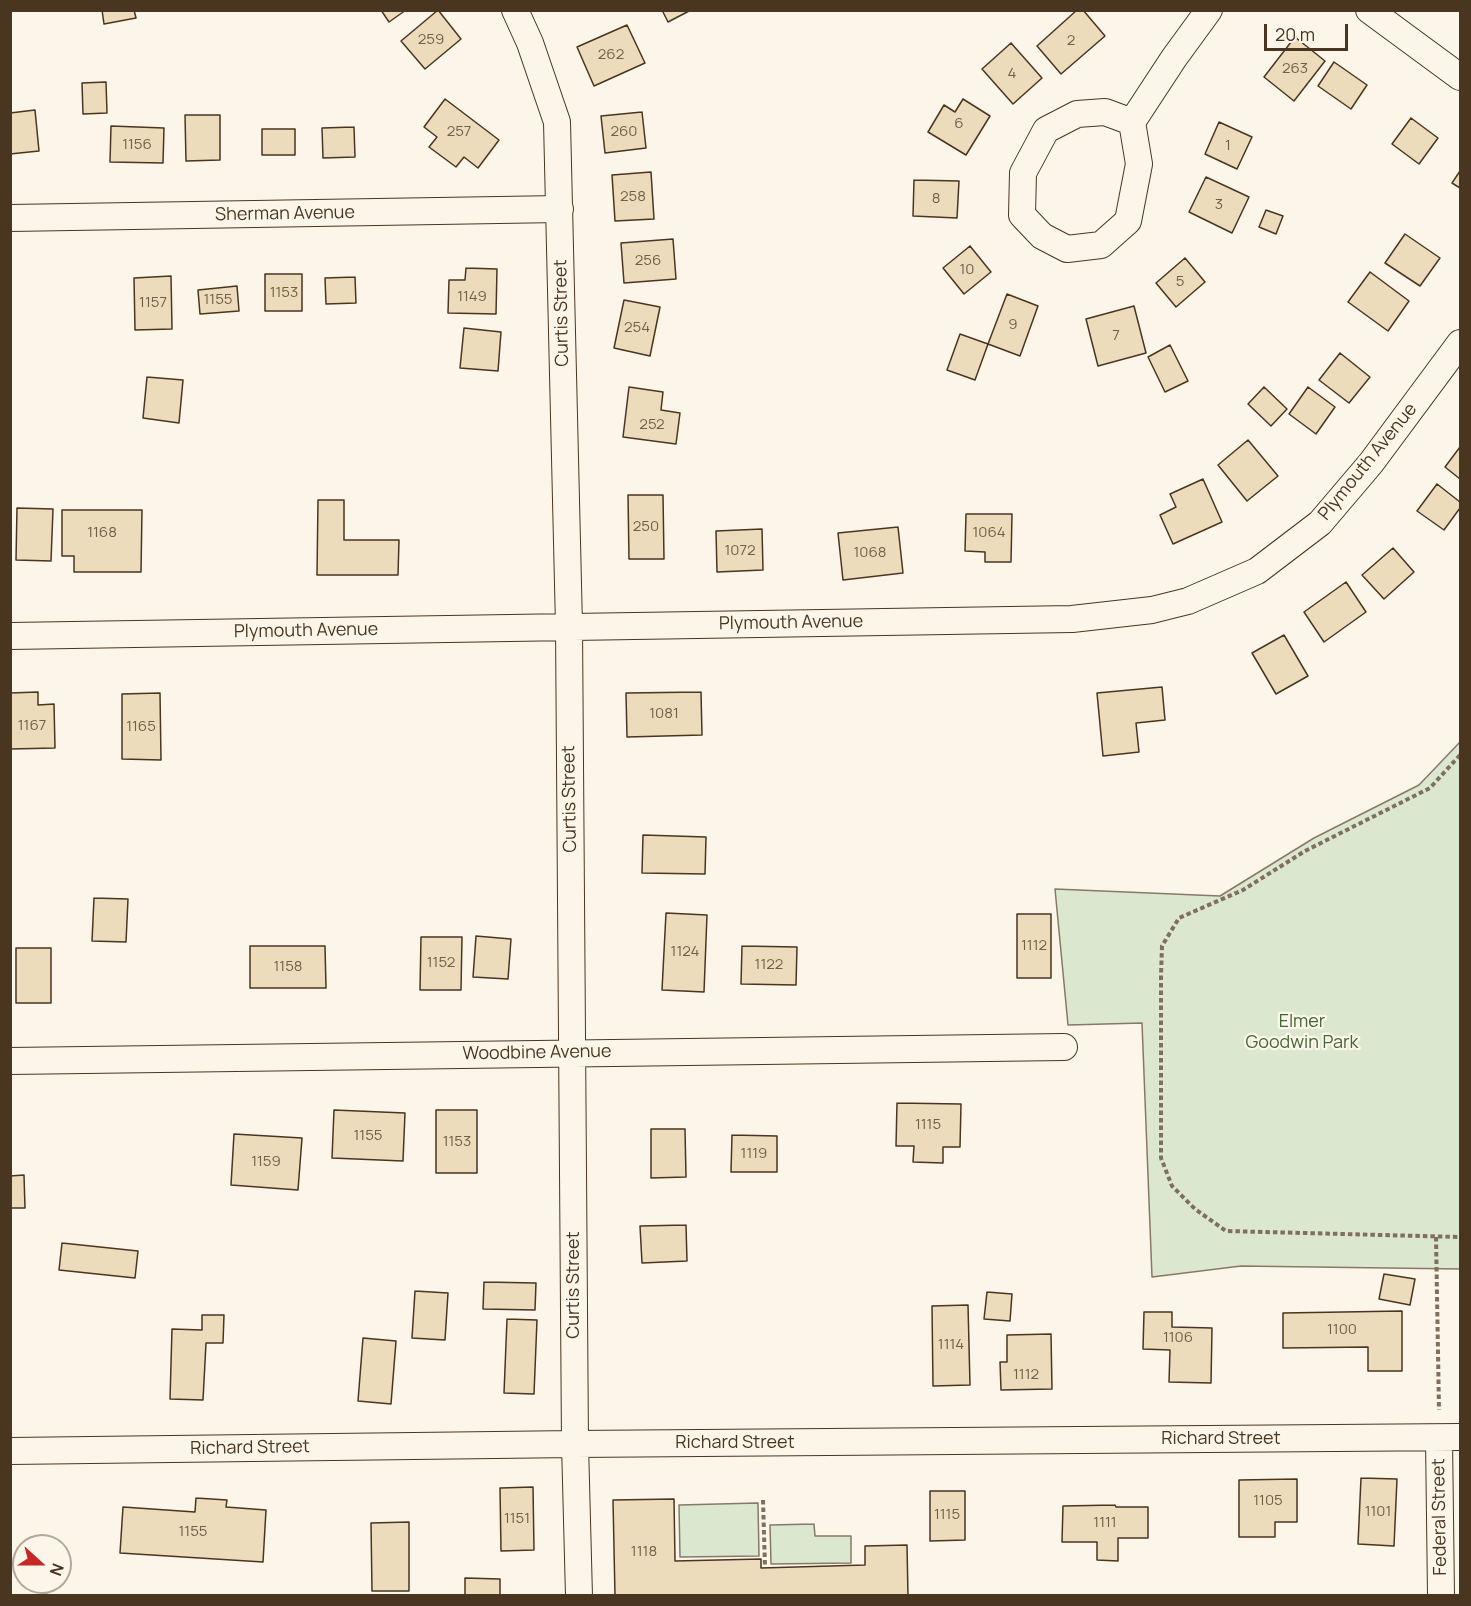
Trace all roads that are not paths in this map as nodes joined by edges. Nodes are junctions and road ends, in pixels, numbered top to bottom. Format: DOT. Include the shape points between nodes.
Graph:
graph roads {
  1 [pos="514,10"];
  2 [pos="1209,10"];
  3 [pos="1369,10"];
  4 [pos="1461,77"];
  5 [pos="1132,122"];
  6 [pos="560,209"];
  7 [pos="10,218"];
  8 [pos="1461,343"];
  9 [pos="568,626"];
  10 [pos="10,636"];
  11 [pos="1064,1047"];
  12 [pos="573,1052"];
  13 [pos="10,1061"];
  14 [pos="1450,1437"];
  15 [pos="576,1444"];
  16 [pos="10,1451"];
  17 [pos="579,1596"];
  18 [pos="1441,1596"];
  1 -- 6 [label="street, Curtis Street" via="557,122"];
  2 -- 5 [label="street"];
  3 -- 4 [label="street"];
  5 -- 5 [label="street" via="1139,164 1128,221 1101,245 1067,249 1042,236 1022,215 1023,173 1046,130 1077,114 1105,112"];
  6 -- 7 [label="street, Sherman Avenue"];
  6 -- 9 [label="street, Curtis Street"];
  8 -- 9 [label="street, Plymouth Avenue" via="1320,524 1257,571 1188,601 1152,610 1072,620"];
  9 -- 10 [label="street, Plymouth Avenue"];
  9 -- 12 [label="street, Curtis Street"];
  11 -- 12 [label="street, Woodbine Avenue"];
  12 -- 13 [label="street, Woodbine Avenue"];
  12 -- 15 [label="street, Curtis Street"];
  14 -- 15 [label="street, Richard Street"];
  14 -- 18 [label="street, Federal Street"];
  15 -- 16 [label="street, Richard Street"];
  15 -- 17 [label="street, Curtis Street"];
}
